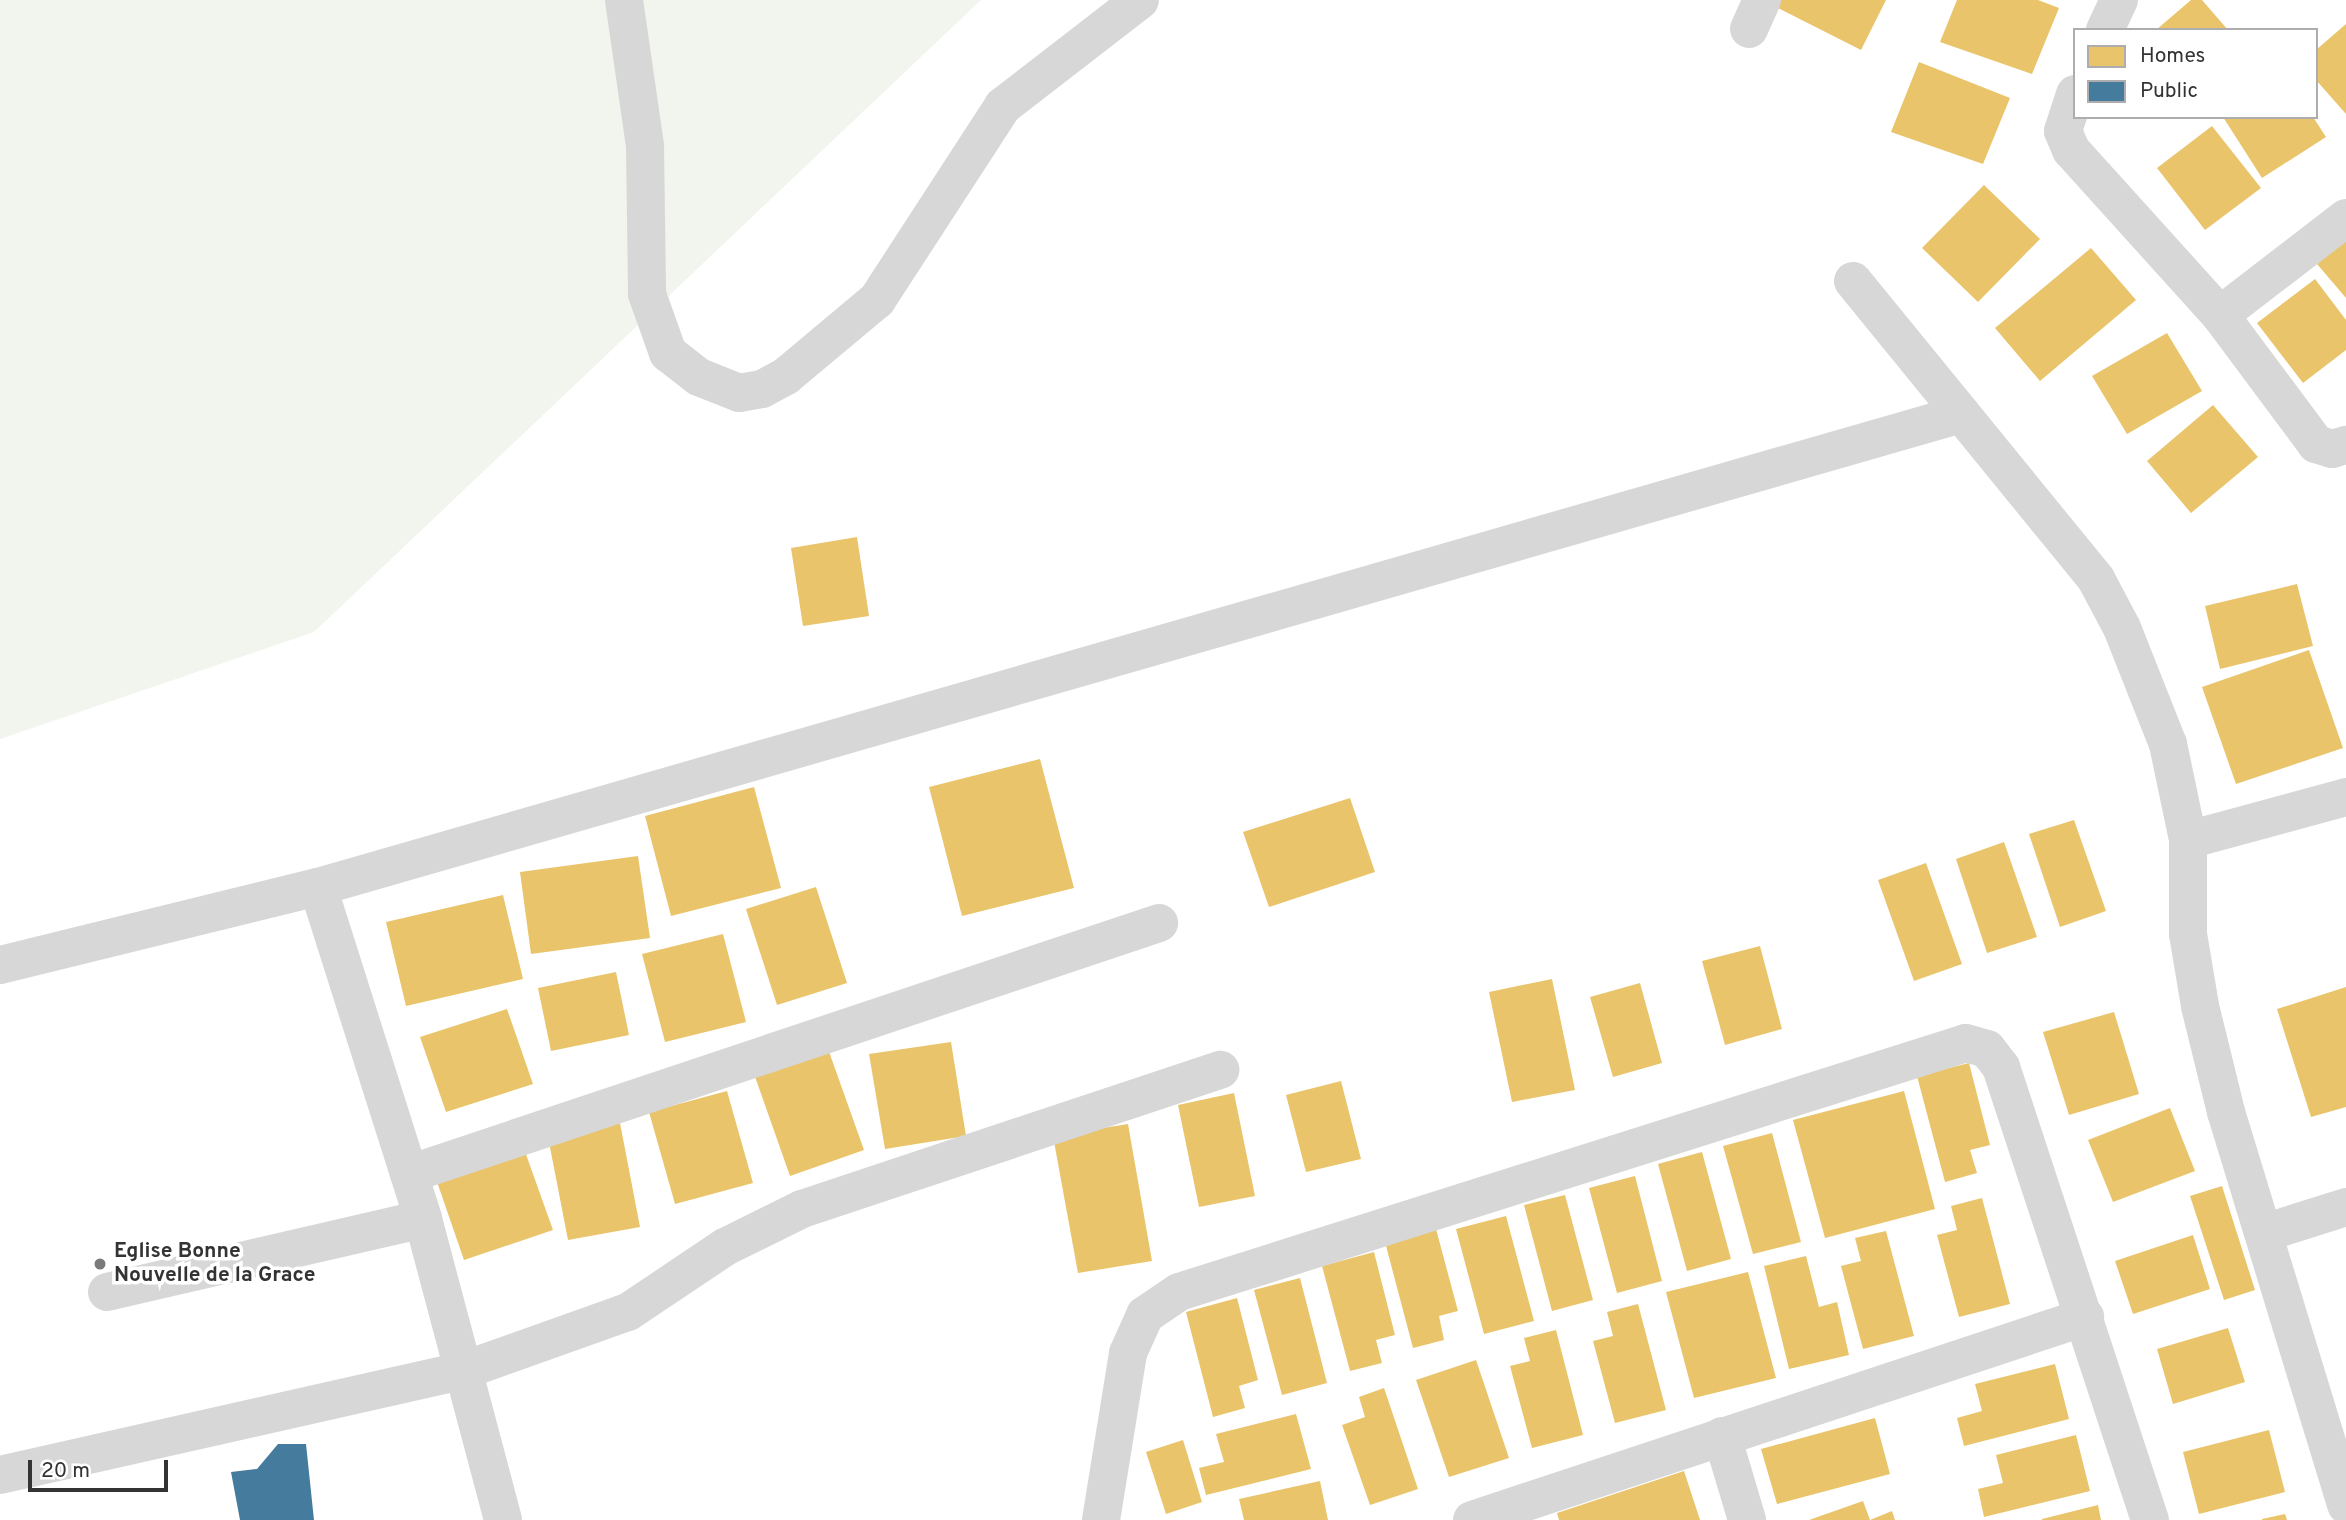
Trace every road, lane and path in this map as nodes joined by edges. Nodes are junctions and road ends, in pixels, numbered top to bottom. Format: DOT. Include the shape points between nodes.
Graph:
graph roads {
  1 [pos="624,0"];
  2 [pos="1140,0"];
  3 [pos="2119,0"];
  4 [pos="2106,28"];
  5 [pos="2073,100"];
  6 [pos="2346,218"];
  7 [pos="1853,281"];
  8 [pos="2220,315"];
  9 [pos="1961,414"];
  10 [pos="2346,445"];
  11 [pos="2346,797"];
  12 [pos="2188,840"];
  13 [pos="318,887"];
  14 [pos="1159,923"];
  15 [pos="0,965"];
  16 [pos="1220,1070"];
  17 [pos="409,1174"];
  18 [pos="2346,1207"];
  19 [pos="423,1219"];
  20 [pos="2264,1233"];
  21 [pos="107,1292"];
  22 [pos="2085,1317"];
  23 [pos="463,1371"];
  24 [pos="1722,1436"];
  25 [pos="0,1475"];
  26 [pos="2346,1505"];
  27 [pos="503,1520"];
  28 [pos="1101,1520"];
  29 [pos="1472,1520"];
  30 [pos="1747,1520"];
  31 [pos="2150,1520"];
  1 -- 2 [label="street" via="645,146 647,294 668,353 699,377 739,393 762,389 786,376 877,300 1003,106"];
  3 -- 4 [label="street"];
  5 -- 8 [label="street" via="2063,131 2071,150"];
  6 -- 8 [label="street"];
  7 -- 9 [label="street"];
  8 -- 10 [label="street" via="2316,444 2332,449"];
  9 -- 12 [label="street" via="2096,579 2122,628 2168,744"];
  9 -- 13 [label="street"];
  11 -- 12 [label="street"];
  12 -- 20 [label="street" via="2188,934 2200,1006"];
  13 -- 15 [label="street"];
  13 -- 17 [label="street"];
  14 -- 17 [label="street"];
  16 -- 23 [label="street" via="802,1209 725,1247 628,1312"];
  17 -- 19 [label="street"];
  18 -- 20 [label="street"];
  19 -- 21 [label="street"];
  19 -- 23 [label="street"];
  20 -- 26 [label="street"];
  22 -- 24 [label="street"];
  22 -- 28 [label="street" via="2001,1067 1987,1049 1966,1043 1179,1292 1145,1315 1128,1353"];
  22 -- 31 [label="street"];
  23 -- 25 [label="street"];
  23 -- 27 [label="street"];
  24 -- 29 [label="street"];
  24 -- 30 [label="street"];
}
